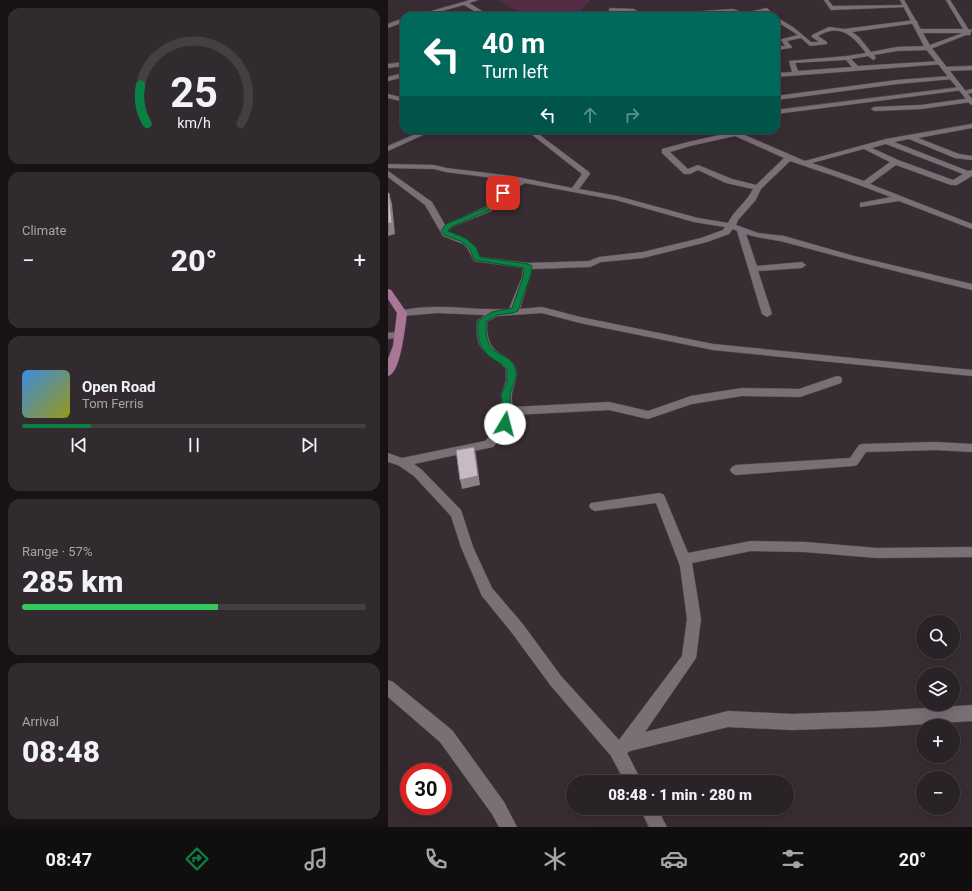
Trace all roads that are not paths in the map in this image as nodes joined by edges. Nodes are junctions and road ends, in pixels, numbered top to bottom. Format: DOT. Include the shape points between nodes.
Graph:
graph roads {
  1 [pos="476,0"];
  2 [pos="826,0"];
  3 [pos="857,0"];
  4 [pos="902,0"];
  5 [pos="948,0"];
  6 [pos="463,1"];
  7 [pos="906,6"];
  8 [pos="862,7"];
  9 [pos="611,10"];
  10 [pos="429,12"];
  11 [pos="481,12"];
  12 [pos="637,12"];
  13 [pos="718,12"];
  14 [pos="736,12"];
  15 [pos="759,12"];
  16 [pos="769,12"];
  17 [pos="400,21"];
  18 [pos="780,21"];
  19 [pos="915,22"];
  20 [pos="389,25"];
  21 [pos="844,31"];
  22 [pos="919,31"];
  23 [pos="969,32"];
  24 [pos="802,36"];
  25 [pos="780,48"];
  26 [pos="928,48"];
  27 [pos="814,52"];
  28 [pos="870,54"];
  29 [pos="847,58"];
  30 [pos="941,63"];
  31 [pos="400,64"];
  32 [pos="388,66"];
  33 [pos="882,66"];
  34 [pos="856,68"];
  35 [pos="972,68"];
  36 [pos="945,69"];
  37 [pos="828,70"];
  38 [pos="796,73"];
  39 [pos="780,75"];
  40 [pos="400,76"];
  41 [pos="951,78"];
  42 [pos="388,79"];
  43 [pos="962,90"];
  44 [pos="972,91"];
  45 [pos="388,96"];
  46 [pos="780,97"];
  47 [pos="400,99"];
  48 [pos="971,102"];
  49 [pos="874,109"];
  50 [pos="780,112"];
  51 [pos="972,126"];
  52 [pos="422,134"];
  53 [pos="533,134"];
  54 [pos="735,134"];
  55 [pos="909,136"];
  56 [pos="886,141"];
  57 [pos="865,147"];
  58 [pos="388,149"];
  59 [pos="789,158"];
  60 [pos="972,158"];
  61 [pos="895,162"];
  62 [pos="805,163"];
  63 [pos="388,166"];
  64 [pos="970,173"];
  65 [pos="388,174"];
  66 [pos="524,181"];
  67 [pos="865,184"];
  68 [pos="758,188"];
  69 [pos="574,190"];
  70 [pos="900,198"];
  71 [pos="863,205"];
  72 [pos="731,226"];
  73 [pos="972,227"];
  74 [pos="742,230"];
  75 [pos="444,231"];
  76 [pos="802,265"];
  77 [pos="528,266"];
  78 [pos="753,269"];
  79 [pos="972,287"];
  80 [pos="388,292"];
  81 [pos="513,311"];
  82 [pos="402,313"];
  83 [pos="495,313"];
  84 [pos="767,314"];
  85 [pos="399,335"];
  86 [pos="388,336"];
  87 [pos="388,373"];
  88 [pos="972,373"];
  89 [pos="837,380"];
  90 [pos="508,411"];
  91 [pos="972,448"];
  92 [pos="388,457"];
  93 [pos="402,462"];
  94 [pos="736,470"];
  95 [pos="595,506"];
  96 [pos="972,552"];
  97 [pos="684,559"];
  98 [pos="388,687"];
  99 [pos="972,713"];
  100 [pos="622,747"];
  101 [pos="632,775"];
  102 [pos="652,815"];
  103 [pos="508,827"];
  104 [pos="658,827"];
  1 -- 6 [label="street"];
  2 -- 8 [label="street" via="831,8"];
  3 -- 8 [label="street"];
  4 -- 7 [label="street"];
  5 -- 23 [label="street"];
  6 -- 10 [label="street"];
  6 -- 11 [label="street"];
  7 -- 8 [label="street"];
  7 -- 19 [label="street"];
  9 -- 12 [label="street"];
  13 -- 14 [label="street"];
  15 -- 16 [label="street"];
  17 -- 20 [label="street"];
  18 -- 24 [label="street"];
  19 -- 21 [label="street"];
  19 -- 22 [label="street"];
  21 -- 27 [label="street" via="834,28 814,36 825,43"];
  21 -- 28 [label="street" via="857,38"];
  22 -- 23 [label="street"];
  22 -- 26 [label="street"];
  23 -- 26 [label="street"];
  24 -- 25 [label="street" via="784,40 789,47"];
  24 -- 27 [label="street"];
  26 -- 28 [label="street" via="897,49"];
  26 -- 30 [label="street"];
  27 -- 29 [label="street"];
  27 -- 37 [label="street"];
  27 -- 38 [label="street" via="791,62"];
  28 -- 29 [label="street"];
  28 -- 33 [label="street"];
  29 -- 34 [label="street"];
  30 -- 33 [label="street"];
  30 -- 36 [label="street"];
  31 -- 32 [label="street"];
  33 -- 34 [label="street"];
  34 -- 37 [label="street"];
  35 -- 36 [label="street"];
  36 -- 41 [label="street"];
  37 -- 38 [label="street"];
  38 -- 39 [label="street"];
  40 -- 42 [label="street"];
  41 -- 43 [label="street"];
  41 -- 46 [label="street" via="897,82"];
  43 -- 44 [label="street"];
  43 -- 48 [label="street"];
  43 -- 50 [label="street"];
  45 -- 47 [label="street"];
  48 -- 49 [label="street"];
  51 -- 55 [label="street"];
  52 -- 58 [label="street"];
  53 -- 69 [label="street" via="569,158 586,174"];
  54 -- 59 [label="street"];
  54 -- 68 [label="street" via="665,151 687,172 698,167 729,181"];
  55 -- 56 [label="street"];
  55 -- 60 [label="street" via="958,156"];
  56 -- 57 [label="street"];
  56 -- 64 [label="street"];
  57 -- 61 [label="street"];
  57 -- 62 [label="street"];
  59 -- 62 [label="street"];
  59 -- 68 [label="street"];
  61 -- 64 [label="street" via="954,183"];
  61 -- 67 [label="street"];
  62 -- 67 [label="street"];
  63 -- 66 [label="street" via="434,167"];
  65 -- 75 [label="street" via="428,204"];
  66 -- 69 [label="street"];
  66 -- 75 [label="street" via="497,195 490,202 488,209 448,225"];
  67 -- 70 [label="street"];
  68 -- 72 [label="street"];
  69 -- 72 [label="street"];
  70 -- 71 [label="street"];
  70 -- 73 [label="street"];
  72 -- 74 [label="street"];
  72 -- 77 [label="street" via="726,232 704,240 643,256 599,260 590,264"];
  74 -- 78 [label="street"];
  74 -- 79 [label="street"];
  75 -- 77 [label="street" via="463,239 473,248 477,259"];
  76 -- 78 [label="street"];
  77 -- 81 [label="street"];
  78 -- 84 [label="street"];
  80 -- 82 [label="main road"];
  81 -- 83 [label="street"];
  81 -- 88 [label="street" via="542,310 713,347"];
  82 -- 83 [label="street" via="420,310"];
  82 -- 85 [label="main road"];
  83 -- 90 [label="street" via="482,321 481,334 492,354 506,362 511,369 511,382 506,395"];
  85 -- 86 [label="street"];
  85 -- 87 [label="main road" via="398,346"];
  89 -- 90 [label="street" via="800,393 742,392 691,400 648,415 609,406"];
  90 -- 93 [label="street" via="505,424 489,444"];
  91 -- 94 [label="street" via="863,448 853,462"];
  92 -- 93 [label="street"];
  93 -- 100 [label="street" via="418,473 457,514 487,592 556,681"];
  95 -- 97 [label="street" via="660,498"];
  96 -- 97 [label="street" via="877,553 751,546"];
  97 -- 100 [label="street" via="694,619 689,658"];
  98 -- 103 [label="street" via="446,736 498,808"];
  99 -- 100 [label="street" via="792,722 728,720"];
  100 -- 101 [label="street"];
  102 -- 104 [label="street"];
}
